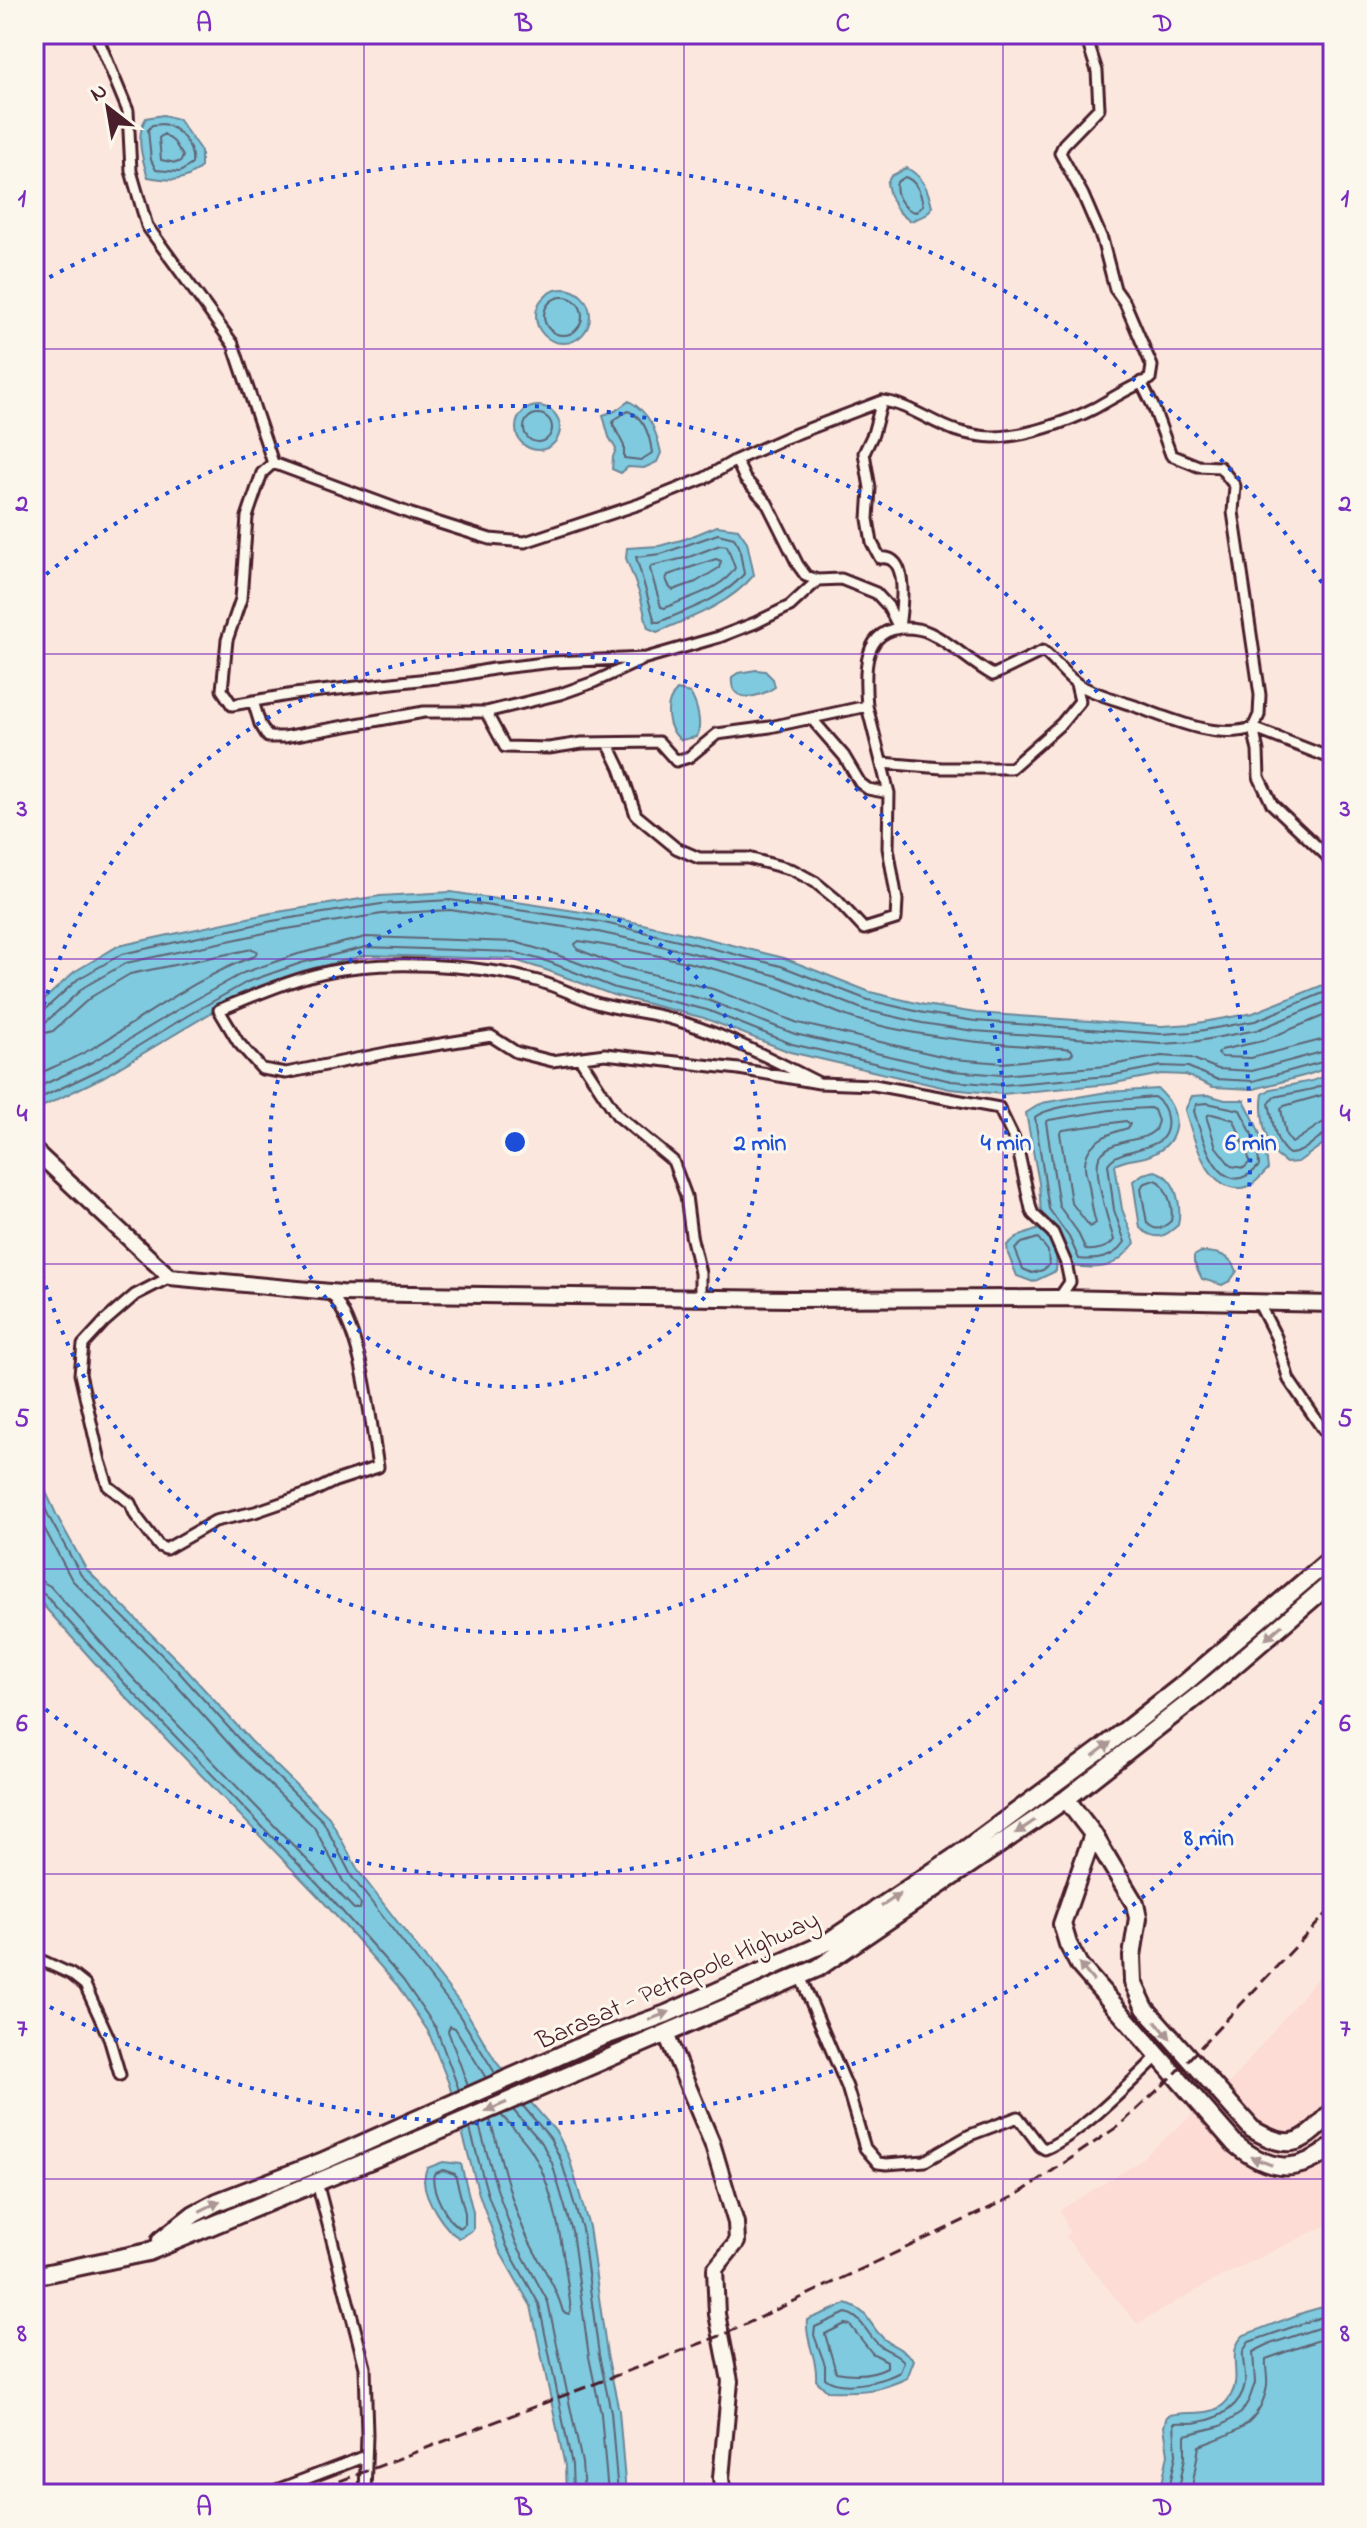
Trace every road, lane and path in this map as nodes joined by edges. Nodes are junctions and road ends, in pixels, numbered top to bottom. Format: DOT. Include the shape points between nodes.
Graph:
graph roads {
  1 [pos="96,34"];
  2 [pos="1085,34"];
  3 [pos="1141,382"];
  4 [pos="882,401"];
  5 [pos="736,460"];
  6 [pos="273,463"];
  7 [pos="818,580"];
  8 [pos="899,628"];
  9 [pos="646,658"];
  10 [pos="1076,684"];
  11 [pos="253,701"];
  12 [pos="867,706"];
  13 [pos="486,712"];
  14 [pos="811,718"];
  15 [pos="1253,728"];
  16 [pos="608,743"];
  17 [pos="1333,759"];
  18 [pos="882,763"];
  19 [pos="889,793"];
  20 [pos="1333,865"];
  21 [pos="579,1057"];
  22 [pos="819,1083"];
  23 [pos="34,1150"];
  24 [pos="170,1277"];
  25 [pos="330,1292"];
  26 [pos="700,1298"];
  27 [pos="1059,1298"];
  28 [pos="1259,1304"];
  29 [pos="1333,1304"];
  30 [pos="1333,1444"];
  31 [pos="1333,1557"];
  32 [pos="1333,1581"];
  33 [pos="1066,1799"];
  34 [pos="1093,1834"];
  35 [pos="34,1957"];
  36 [pos="800,1976"];
  37 [pos="666,2034"];
  38 [pos="1158,2056"];
  39 [pos="120,2075"];
  40 [pos="1333,2111"];
  41 [pos="1333,2146"];
  42 [pos="317,2182"];
  43 [pos="148,2252"];
  44 [pos="34,2276"];
  45 [pos="366,2456"];
  46 [pos="266,2494"];
  47 [pos="365,2494"];
  48 [pos="723,2494"];
  1 -- 6 [label="street" via="128,111 131,171 147,226 233,344"];
  2 -- 3 [label="street" via="1097,71 1099,108 1060,153 1083,195 1115,289 1152,366 1150,379"];
  3 -- 4 [label="street" via="1063,421 993,438 955,430"];
  3 -- 15 [label="street" via="1171,455 1198,466 1220,467 1235,486 1233,512 1260,695"];
  4 -- 5 [label="street"];
  4 -- 8 [label="street" via="864,453 868,519 880,558 887,556 900,571"];
  5 -- 6 [label="street" via="640,504 525,542 490,539"];
  5 -- 7 [label="street" via="767,503 798,565"];
  6 -- 11 [label="street" via="262,473 247,517 241,599 227,640 222,690 232,705"];
  7 -- 8 [label="street" via="841,579 876,593"];
  7 -- 9 [label="street" via="790,606 755,623"];
  8 -- 10 [label="street" via="931,633 993,675 1043,651"];
  8 -- 12 [label="street" via="885,631 872,644"];
  9 -- 11 [label="street" via="553,662"];
  9 -- 13 [label="street" via="560,694"];
  10 -- 15 [label="street" via="1211,730"];
  10 -- 18 [label="street" via="1080,701 1011,768"];
  11 -- 13 [label="street" via="268,737 424,712"];
  12 -- 14 [label="street"];
  12 -- 18 [label="street"];
  13 -- 16 [label="street" via="505,747"];
  14 -- 16 [label="street" via="717,734 676,761 659,742"];
  14 -- 19 [label="street" via="860,783"];
  15 -- 17 [label="street"];
  15 -- 20 [label="street" via="1259,777 1272,804"];
  16 -- 19 [label="street" via="636,815 676,848 699,858 748,858 793,870 837,900 864,929 896,919 888,848"];
  18 -- 19 [label="street"];
  21 -- 22 [label="street" via="605,1054"];
  21 -- 22 [label="street" via="552,1061 516,1052 491,1036 286,1073 262,1069 219,1010 324,972 429,965 489,970 730,1038"];
  21 -- 26 [label="street" via="617,1115 673,1161 686,1196"];
  22 -- 27 [label="street" via="874,1085 999,1108 1017,1145 1033,1214 1053,1233 1066,1263 1070,1282"];
  23 -- 24 [label="street"];
  24 -- 25 [label="street"];
  24 -- 25 [label="street" via="135,1295 105,1321 83,1345 80,1374 108,1486 130,1503 166,1549 215,1521 255,1512 378,1467 350,1323"];
  25 -- 26 [label="street"];
  26 -- 27 [label="street"];
  27 -- 28 [label="street"];
  28 -- 29 [label="street"];
  28 -- 30 [label="street" via="1289,1380"];
  43 -- 31 [label="highway, Barasat - Petrapole Highway, one-way" via="217,2202 828,1942 1104,1747"];
  32 -- 33 [label="highway, Barasat - Petrapole Highway, one-way"];
  33 -- 34 [label="highway"];
  33 -- 36 [label="highway, Barasat - Petrapole Highway, one-way"];
  38 -- 34 [label="highway, one-way" via="1079,1965 1062,1924"];
  34 -- 40 [label="highway, one-way" via="1135,1904 1133,1982 1145,2008 1190,2061 1252,2129 1272,2141 1289,2144 1304,2138"];
  35 -- 39 [label="street" via="85,1985"];
  36 -- 37 [label="highway, Barasat - Petrapole Highway"];
  36 -- 38 [label="street" via="839,2065 865,2148 878,2163 925,2161 970,2135 1018,2117 1045,2149 1059,2143"];
  37 -- 42 [label="highway, Barasat - Petrapole Highway, one-way"];
  37 -- 48 [label="street" via="712,2143 736,2223 737,2242 715,2269 730,2381"];
  41 -- 38 [label="highway, one-way" via="1303,2164 1284,2167 1251,2158"];
  42 -- 43 [label="highway, Barasat - Petrapole Highway"];
  42 -- 45 [label="street" via="365,2367"];
  43 -- 44 [label="highway, Barasat - Petrapole Highway"];
  45 -- 46 [label="street"];
  45 -- 47 [label="street"];
}
